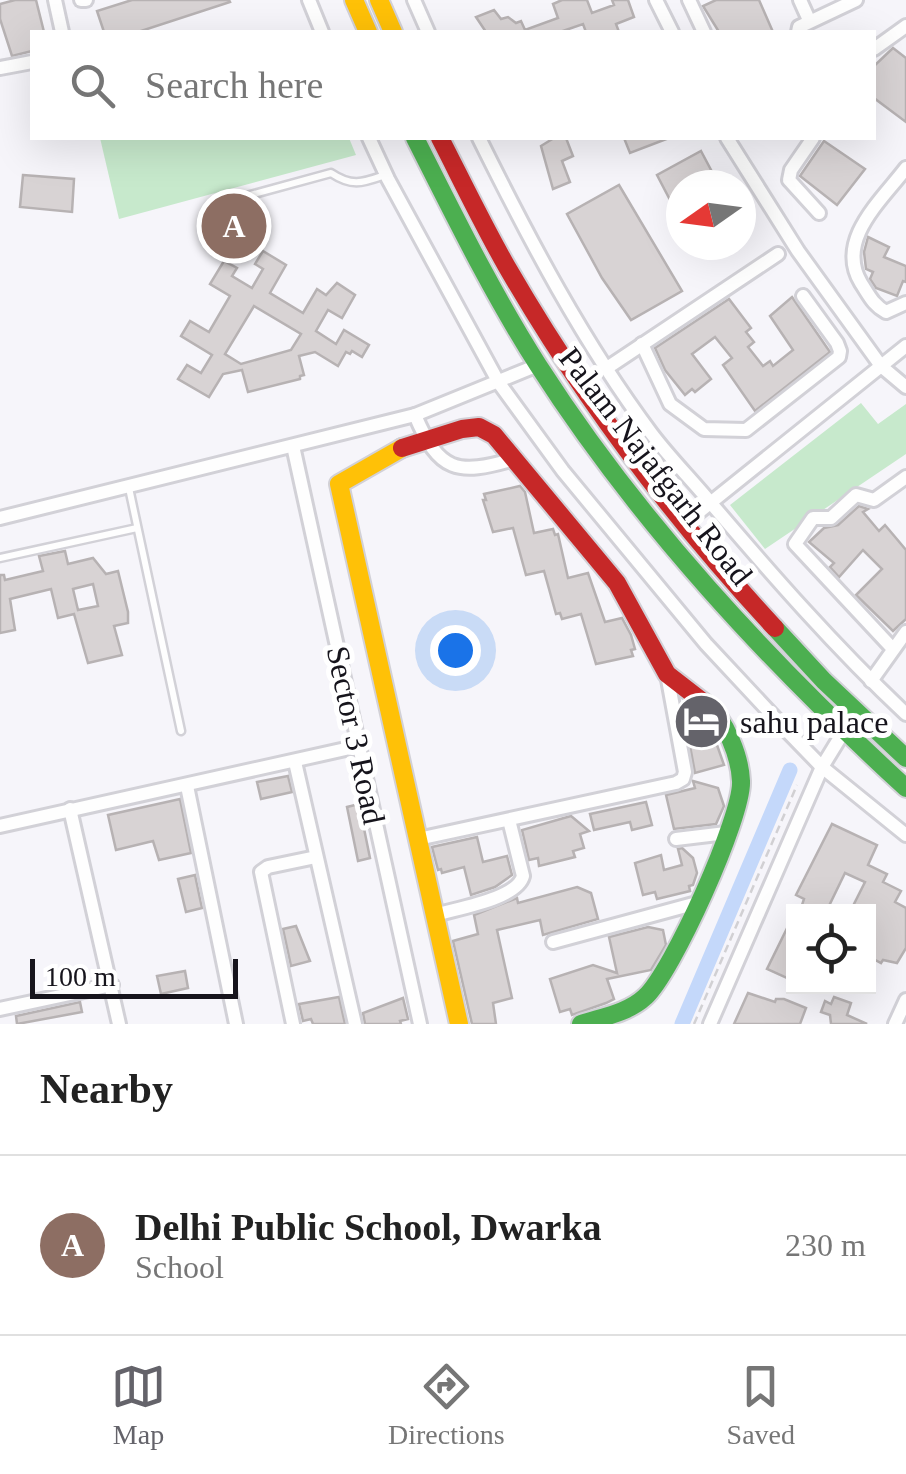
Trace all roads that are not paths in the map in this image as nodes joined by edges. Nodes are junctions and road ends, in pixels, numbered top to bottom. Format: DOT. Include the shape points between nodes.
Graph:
graph roads {
  1 [pos="55,0"];
  2 [pos="309,0"];
  3 [pos="354,0"];
  4 [pos="379,0"];
  5 [pos="414,0"];
  6 [pos="689,0"];
  7 [pos="800,0"];
  8 [pos="856,0"];
  9 [pos="660,1"];
  10 [pos="808,20"];
  11 [pos="906,26"];
  12 [pos="62,30"];
  13 [pos="321,30"];
  14 [pos="367,30"];
  15 [pos="392,30"];
  16 [pos="427,30"];
  17 [pos="671,30"];
  18 [pos="703,30"];
  19 [pos="798,30"];
  20 [pos="876,48"];
  21 [pos="30,62"];
  22 [pos="0,68"];
  23 [pos="370,140"];
  24 [pos="416,140"];
  25 [pos="441,140"];
  26 [pos="480,140"];
  27 [pos="728,140"];
  28 [pos="811,140"];
  29 [pos="906,168"];
  30 [pos="386,174"];
  31 [pos="210,206"];
  32 [pos="818,213"];
  33 [pos="778,254"];
  34 [pos="803,296"];
  35 [pos="906,302"];
  36 [pos="642,344"];
  37 [pos="906,346"];
  38 [pos="538,365"];
  39 [pos="882,366"];
  40 [pos="607,368"];
  41 [pos="499,383"];
  42 [pos="906,386"];
  43 [pos="416,416"];
  44 [pos="426,441"];
  45 [pos="293,446"];
  46 [pos="514,459"];
  47 [pos="906,480"];
  48 [pos="128,487"];
  49 [pos="710,502"];
  50 [pos="0,518"];
  51 [pos="684,524"];
  52 [pos="137,528"];
  53 [pos="0,558"];
  54 [pos="906,632"];
  55 [pos="894,649"];
  56 [pos="668,674"];
  57 [pos="870,681"];
  58 [pos="906,714"];
  59 [pos="844,730"];
  60 [pos="182,731"];
  61 [pos="359,746"];
  62 [pos="906,758"];
  63 [pos="295,762"];
  64 [pos="822,767"];
  65 [pos="187,786"];
  66 [pos="906,788"];
  67 [pos="70,809"];
  68 [pos="509,820"];
  69 [pos="0,826"];
  70 [pos="726,833"];
  71 [pos="906,835"];
  72 [pos="418,839"];
  73 [pos="676,839"];
  74 [pos="316,857"];
  75 [pos="696,903"];
  76 [pos="435,915"];
  77 [pos="553,942"];
  78 [pos="112,985"];
  79 [pos="906,1000"];
  80 [pos="0,1009"];
  81 [pos="119,1024"];
  82 [pos="236,1024"];
  83 [pos="293,1024"];
  84 [pos="355,1024"];
  85 [pos="420,1024"];
  86 [pos="460,1024"];
  87 [pos="581,1024"];
  88 [pos="710,1024"];
  89 [pos="895,1024"];
  1 -- 12 [label="street"];
  2 -- 13 [label="street"];
  3 -- 14 [label="main road"];
  4 -- 15 [label="main road"];
  5 -- 16 [label="street"];
  6 -- 18 [label="street"];
  7 -- 10 [label="street"];
  8 -- 10 [label="street"];
  9 -- 17 [label="street"];
  10 -- 19 [label="street"];
  11 -- 20 [label="street"];
  21 -- 22 [label="street"];
  23 -- 30 [label="street"];
  24 -- 38 [label="main road, Palam Najafgarh Road"];
  25 -- 51 [label="main road, Palam Najafgarh Road" via="507,267 610,427"];
  26 -- 40 [label="street"];
  27 -- 39 [label="street"];
  28 -- 32 [label="street" via="790,180"];
  29 -- 35 [label="street" via="864,224 852,256 876,306 886,312"];
  30 -- 31 [label="lane" via="357,185 331,173"];
  30 -- 41 [label="street"];
  33 -- 36 [label="street"];
  34 -- 36 [label="street" via="837,343 838,358 746,430 704,429 670,404"];
  36 -- 40 [label="street"];
  37 -- 39 [label="street"];
  38 -- 41 [label="street"];
  38 -- 59 [label="main road, Palam Najafgarh Road" via="689,565"];
  39 -- 42 [label="street"];
  39 -- 49 [label="street"];
  40 -- 49 [label="street"];
  41 -- 43 [label="street"];
  41 -- 64 [label="street" via="636,564"];
  43 -- 44 [label="street"];
  43 -- 45 [label="street"];
  44 -- 46 [label="street" via="456,468"];
  44 -- 46 [label="main road" via="479,427"];
  44 -- 72 [label="main road" via="366,464 338,484"];
  45 -- 48 [label="street"];
  45 -- 61 [label="street, Sector 3 Road"];
  46 -- 56 [label="main road" via="617,582"];
  47 -- 55 [label="street" via="874,500 856,495 830,518 813,518 794,544"];
  48 -- 50 [label="street"];
  48 -- 52 [label="lane"];
  49 -- 51 [label="street"];
  49 -- 57 [label="street"];
  51 -- 62 [label="main road, Palam Najafgarh Road" via="824,681"];
  52 -- 53 [label="lane"];
  52 -- 60 [label="lane"];
  54 -- 55 [label="street"];
  55 -- 57 [label="street"];
  56 -- 68 [label="street" via="683,779"];
  56 -- 70 [label="main road" via="726,726 741,779"];
  57 -- 58 [label="street"];
  59 -- 64 [label="street"];
  59 -- 66 [label="main road, Palam Najafgarh Road"];
  61 -- 63 [label="street"];
  61 -- 85 [label="street, Sector 3 Road"];
  63 -- 65 [label="street"];
  63 -- 74 [label="street"];
  64 -- 71 [label="street"];
  64 -- 88 [label="street"];
  65 -- 67 [label="street"];
  65 -- 82 [label="street"];
  67 -- 69 [label="street"];
  67 -- 78 [label="street"];
  68 -- 72 [label="street"];
  68 -- 76 [label="street" via="521,885"];
  70 -- 73 [label="street"];
  70 -- 75 [label="main road"];
  72 -- 76 [label="main road"];
  74 -- 83 [label="street" via="260,872"];
  74 -- 84 [label="street"];
  75 -- 77 [label="street"];
  75 -- 87 [label="main road" via="670,966 647,996"];
  76 -- 86 [label="main road"];
  78 -- 80 [label="street"];
  78 -- 81 [label="street"];
  79 -- 89 [label="street"];
}
